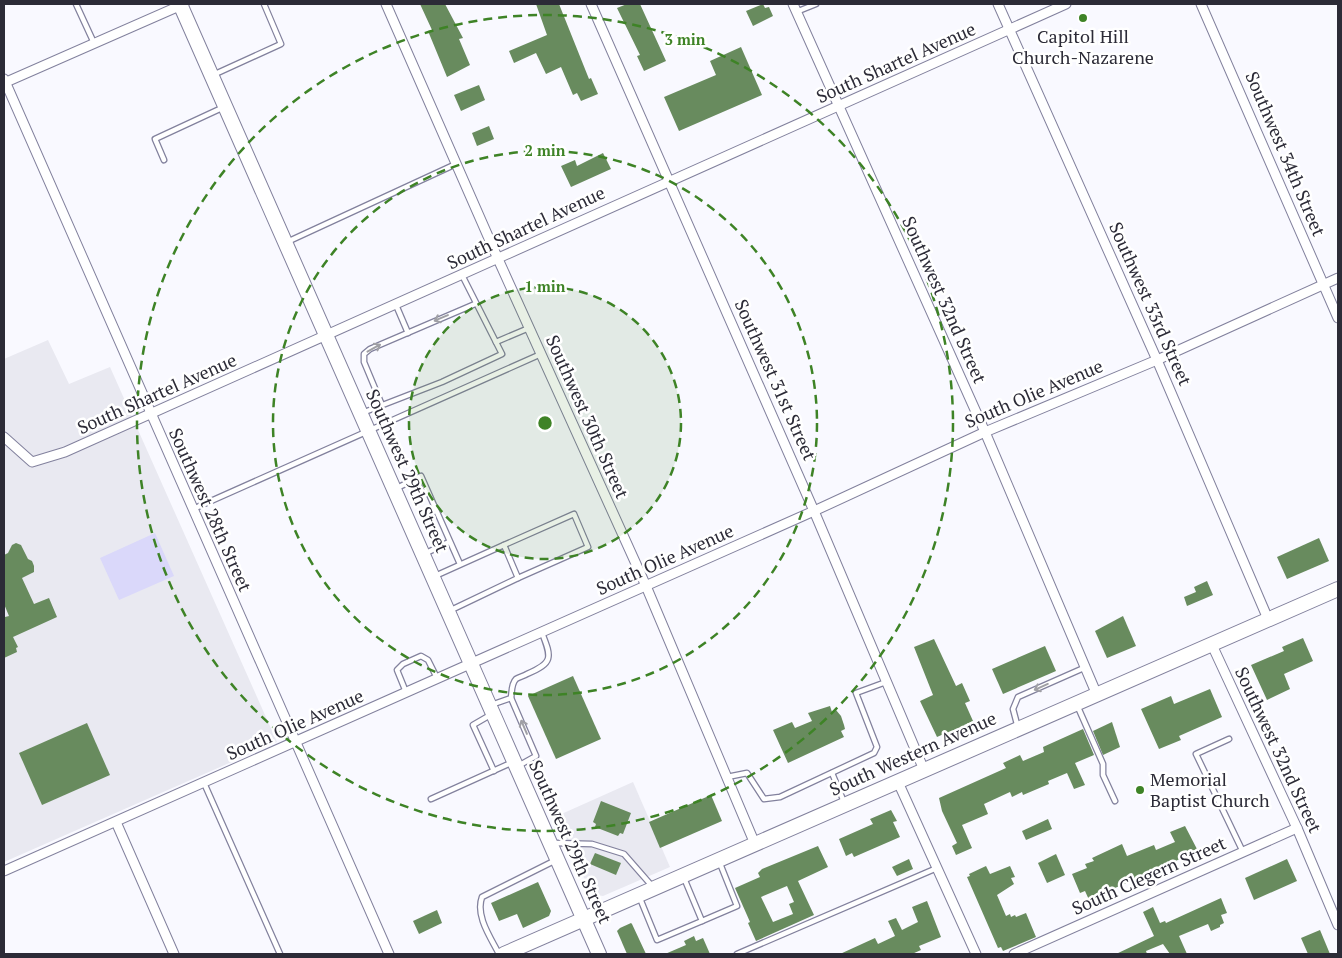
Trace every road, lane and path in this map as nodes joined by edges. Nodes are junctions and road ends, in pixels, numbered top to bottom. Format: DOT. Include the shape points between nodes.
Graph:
graph roads {
  1 [pos="76,4"];
  2 [pos="181,4"];
  3 [pos="264,4"];
  4 [pos="386,4"];
  5 [pos="591,4"];
  6 [pos="816,4"];
  7 [pos="998,4"];
  8 [pos="1066,4"];
  9 [pos="1201,4"];
  10 [pos="795,8"];
  11 [pos="1009,30"];
  12 [pos="94,44"];
  13 [pos="212,75"];
  14 [pos="4,82"];
  15 [pos="225,106"];
  16 [pos="838,106"];
  17 [pos="164,160"];
  18 [pos="456,164"];
  19 [pos="670,180"];
  20 [pos="286,243"];
  21 [pos="498,259"];
  22 [pos="462,275"];
  23 [pos="1338,278"];
  24 [pos="1323,284"];
  25 [pos="475,304"];
  26 [pos="396,305"];
  27 [pos="1338,318"];
  28 [pos="529,328"];
  29 [pos="408,332"];
  30 [pos="326,335"];
  31 [pos="496,342"];
  32 [pos="541,354"];
  33 [pos="1157,360"];
  34 [pos="382,405"];
  35 [pos="361,413"];
  36 [pos="150,415"];
  37 [pos="369,431"];
  38 [pos="986,432"];
  39 [pos="4,438"];
  40 [pos="395,490"];
  41 [pos="192,509"];
  42 [pos="814,511"];
  43 [pos="449,542"];
  44 [pos="504,545"];
  45 [pos="423,554"];
  46 [pos="460,564"];
  47 [pos="433,577"];
  48 [pos="518,578"];
  49 [pos="646,586"];
  50 [pos="1338,590"];
  51 [pos="448,611"];
  52 [pos="1268,620"];
  53 [pos="542,633"];
  54 [pos="1212,645"];
  55 [pos="472,664"];
  56 [pos="1086,667"];
  57 [pos="438,679"];
  58 [pos="886,682"];
  59 [pos="406,693"];
  60 [pos="1097,695"];
  61 [pos="511,698"];
  62 [pos="1076,704"];
  63 [pos="492,710"];
  64 [pos="1018,729"];
  65 [pos="1229,739"];
  66 [pos="294,743"];
  67 [pos="516,764"];
  68 [pos="924,770"];
  69 [pos="494,771"];
  70 [pos="832,773"];
  71 [pos="727,777"];
  72 [pos="898,782"];
  73 [pos="204,783"];
  74 [pos="431,799"];
  75 [pos="1115,802"];
  76 [pos="845,804"];
  77 [pos="116,822"];
  78 [pos="1297,828"];
  79 [pos="550,844"];
  80 [pos="756,844"];
  81 [pos="1243,852"];
  82 [pos="557,859"];
  83 [pos="718,860"];
  84 [pos="937,868"];
  85 [pos="4,871"];
  86 [pos="683,876"];
  87 [pos="654,888"];
  88 [pos="638,895"];
  89 [pos="584,919"];
  90 [pos="702,921"];
  91 [pos="1338,925"];
  92 [pos="174,954"];
  93 [pos="280,954"];
  94 [pos="388,954"];
  95 [pos="499,954"];
  96 [pos="504,954"];
  97 [pos="599,954"];
  98 [pos="737,954"];
  99 [pos="975,954"];
  100 [pos="1014,954"];
  1 -- 12 [label="lane"];
  2 -- 12 [label="street"];
  2 -- 13 [label="main road, Southwest 29th Street"];
  3 -- 13 [label="lane" via="280,44"];
  4 -- 18 [label="street, Southwest 30th Street"];
  5 -- 19 [label="street, Southwest 31st Street"];
  6 -- 10 [label="lane"];
  7 -- 11 [label="street, Southwest 33rd Street"];
  8 -- 11 [label="street, South Shartel Avenue"];
  9 -- 24 [label="street, Southwest 34th Street"];
  10 -- 16 [label="street, Southwest 32nd Street"];
  11 -- 16 [label="street, South Shartel Avenue"];
  11 -- 33 [label="street, Southwest 33rd Street"];
  12 -- 14 [label="street"];
  13 -- 15 [label="main road, Southwest 29th Street"];
  14 -- 36 [label="street, Southwest 28th Street"];
  15 -- 17 [label="lane" via="155,139"];
  15 -- 20 [label="main road, Southwest 29th Street"];
  16 -- 19 [label="street, South Shartel Avenue"];
  16 -- 38 [label="street, Southwest 32nd Street"];
  18 -- 20 [label="lane"];
  18 -- 21 [label="street, Southwest 30th Street"];
  19 -- 21 [label="street, South Shartel Avenue"];
  19 -- 42 [label="street, Southwest 31st Street"];
  20 -- 30 [label="main road, Southwest 29th Street"];
  21 -- 22 [label="street, South Shartel Avenue"];
  21 -- 28 [label="street, Southwest 30th Street"];
  22 -- 25 [label="lane"];
  22 -- 26 [label="street, South Shartel Avenue"];
  23 -- 24 [label="street, South Olie Avenue"];
  24 -- 27 [label="street, Southwest 34th Street"];
  24 -- 33 [label="street, South Olie Avenue"];
  25 -- 29 [label="lane, one-way"];
  25 -- 31 [label="lane"];
  26 -- 29 [label="lane"];
  26 -- 30 [label="street, South Shartel Avenue"];
  28 -- 31 [label="lane"];
  28 -- 32 [label="street, Southwest 30th Street"];
  34 -- 29 [label="lane, one-way" via="364,362 364,354"];
  30 -- 35 [label="main road, Southwest 29th Street"];
  30 -- 36 [label="street, South Shartel Avenue"];
  31 -- 34 [label="lane" via="502,354"];
  32 -- 37 [label="lane"];
  32 -- 49 [label="street, Southwest 30th Street"];
  33 -- 38 [label="street, South Olie Avenue"];
  33 -- 52 [label="street, Southwest 33rd Street"];
  34 -- 35 [label="lane"];
  35 -- 37 [label="main road, Southwest 29th Street"];
  36 -- 39 [label="street, South Shartel Avenue" via="65,452 32,462"];
  36 -- 41 [label="street, Southwest 28th Street"];
  37 -- 40 [label="main road, Southwest 29th Street"];
  37 -- 41 [label="lane"];
  38 -- 42 [label="street, South Olie Avenue"];
  38 -- 56 [label="street, Southwest 32nd Street"];
  40 -- 43 [label="lane" via="421,476"];
  40 -- 45 [label="main road, Southwest 29th Street"];
  41 -- 66 [label="street, Southwest 28th Street"];
  42 -- 49 [label="street, South Olie Avenue"];
  42 -- 58 [label="street, Southwest 31st Street"];
  43 -- 45 [label="lane"];
  43 -- 46 [label="lane"];
  44 -- 46 [label="lane"];
  44 -- 48 [label="lane"];
  44 -- 48 [label="lane" via="574,514 588,548"];
  45 -- 47 [label="main road, Southwest 29th Street"];
  46 -- 47 [label="lane"];
  47 -- 51 [label="main road, Southwest 29th Street"];
  48 -- 51 [label="lane"];
  49 -- 53 [label="street, South Olie Avenue"];
  49 -- 71 [label="street, Southwest 30th Street"];
  50 -- 52 [label="main road, South Western Avenue"];
  51 -- 55 [label="main road, Southwest 29th Street"];
  52 -- 54 [label="main road, South Western Avenue"];
  53 -- 55 [label="street, South Olie Avenue"];
  53 -- 61 [label="lane" via="549,650 549,661 516,679"];
  54 -- 60 [label="main road, South Western Avenue"];
  54 -- 78 [label="street, Southwest 32nd Street"];
  55 -- 57 [label="street, South Olie Avenue"];
  55 -- 63 [label="main road, Southwest 29th Street"];
  56 -- 60 [label="street, Southwest 32nd Street"];
  56 -- 64 [label="lane, one-way" via="1018,697 1013,709"];
  57 -- 59 [label="street, South Olie Avenue"];
  57 -- 59 [label="lane" via="428,660 421,656 397,670"];
  58 -- 68 [label="street, Southwest 31st Street"];
  58 -- 70 [label="lane" via="856,693 877,747 874,753"];
  59 -- 66 [label="street, South Olie Avenue"];
  60 -- 62 [label="main road, South Western Avenue"];
  61 -- 63 [label="lane"];
  67 -- 61 [label="lane, one-way" via="536,756"];
  62 -- 64 [label="main road, South Western Avenue"];
  62 -- 75 [label="lane" via="1103,764 1103,775"];
  63 -- 67 [label="main road, Southwest 29th Street"];
  63 -- 69 [label="lane" via="473,725"];
  64 -- 68 [label="main road, South Western Avenue"];
  65 -- 81 [label="lane" via="1196,754"];
  66 -- 73 [label="street, South Olie Avenue"];
  66 -- 94 [label="street, Southwest 28th Street"];
  67 -- 69 [label="lane"];
  67 -- 79 [label="main road, Southwest 29th Street"];
  68 -- 72 [label="main road, South Western Avenue"];
  69 -- 74 [label="lane"];
  70 -- 71 [label="lane" via="780,797 764,799 747,773"];
  70 -- 76 [label="lane"];
  71 -- 80 [label="street, Southwest 30th Street"];
  72 -- 76 [label="main road, South Western Avenue"];
  72 -- 84 [label="street"];
  73 -- 77 [label="street, South Olie Avenue"];
  73 -- 93 [label="lane"];
  76 -- 80 [label="main road, South Western Avenue"];
  77 -- 85 [label="street, South Olie Avenue"];
  77 -- 92 [label="street"];
  78 -- 81 [label="street, South Clegern Street"];
  78 -- 91 [label="street, Southwest 32nd Street"];
  79 -- 82 [label="main road, Southwest 29th Street"];
  79 -- 87 [label="lane" via="592,844 624,854"];
  80 -- 83 [label="main road, South Western Avenue"];
  81 -- 100 [label="street, South Clegern Street"];
  82 -- 89 [label="main road, Southwest 29th Street"];
  82 -- 95 [label="lane" via="482,897 481,916"];
  83 -- 86 [label="main road, South Western Avenue"];
  83 -- 90 [label="lane" via="737,906"];
  84 -- 98 [label="lane"];
  84 -- 99 [label="street"];
  86 -- 87 [label="main road, South Western Avenue"];
  86 -- 90 [label="lane"];
  87 -- 88 [label="main road, South Western Avenue"];
  88 -- 89 [label="main road, South Western Avenue"];
  88 -- 90 [label="lane" via="657,940"];
  89 -- 96 [label="main road, South Western Avenue"];
  89 -- 97 [label="main road, Southwest 29th Street"];
}
